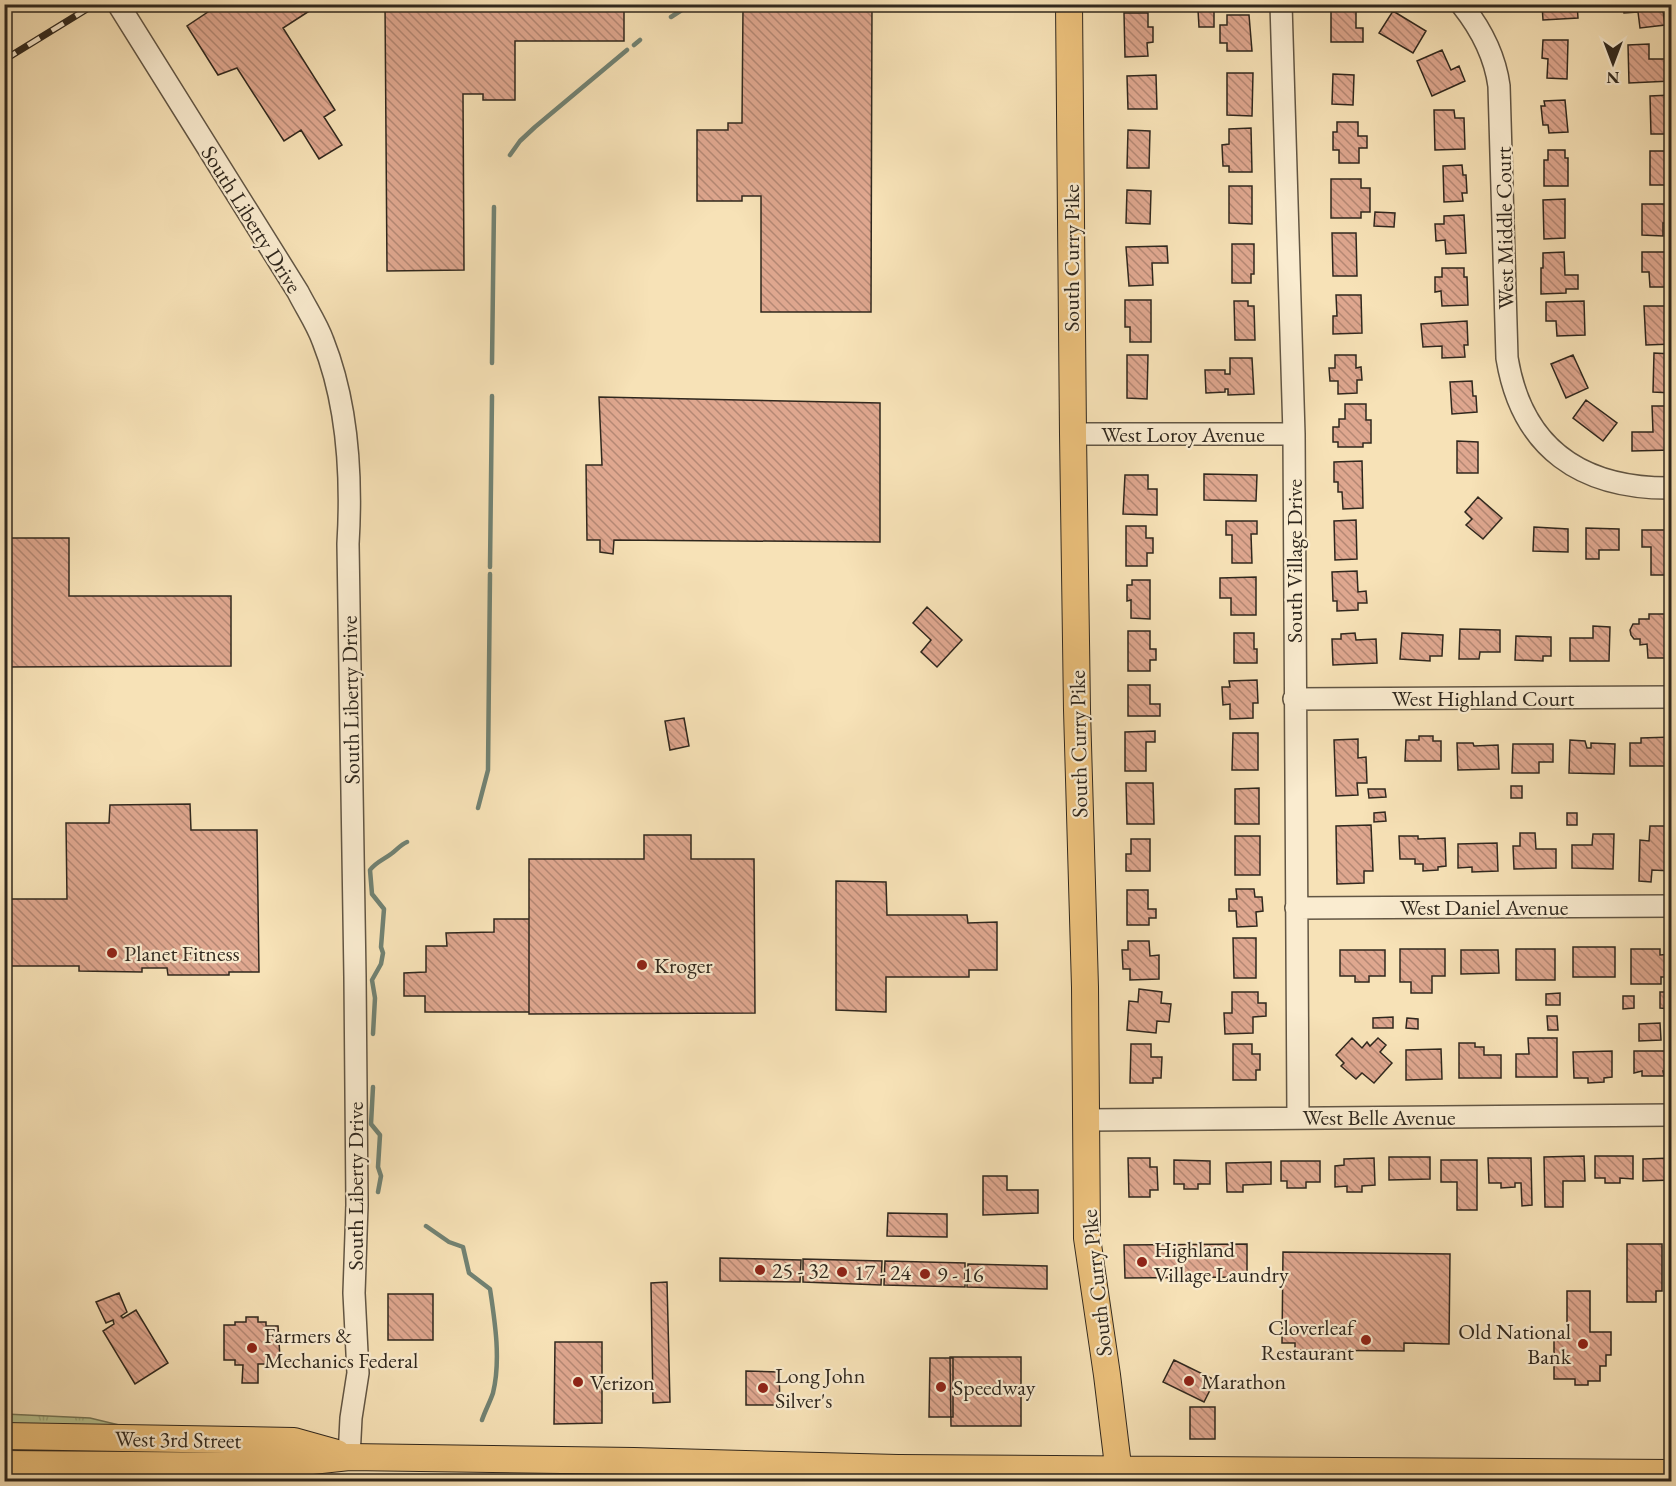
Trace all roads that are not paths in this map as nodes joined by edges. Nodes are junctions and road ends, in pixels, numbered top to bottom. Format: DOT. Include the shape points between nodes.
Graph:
graph roads {
  1 [pos="118,4"];
  2 [pos="1069,4"];
  3 [pos="1281,4"];
  4 [pos="1462,5"];
  5 [pos="1072,434"];
  6 [pos="1294,434"];
  7 [pos="1671,488"];
  8 [pos="1671,697"];
  9 [pos="1294,699"];
  10 [pos="1671,906"];
  11 [pos="1296,908"];
  12 [pos="1671,1115"];
  13 [pos="1298,1118"];
  14 [pos="1087,1120"];
  15 [pos="4,1436"];
  16 [pos="349,1457"];
  17 [pos="4,1464"];
  18 [pos="1671,1473"];
  19 [pos="1119,1475"];
  1 -- 16 [label="street, South Liberty Drive" via="298,292 323,340 336,381 346,438 350,515 357,1204 354,1293 358,1374"];
  2 -- 5 [label="main road, South Curry Pike"];
  3 -- 6 [label="street, South Village Drive"];
  4 -- 7 [label="street, West Middle Court" via="1486,43 1497,71 1507,358 1521,408 1549,451 1584,472 1612,483"];
  5 -- 6 [label="street, West Loroy Avenue"];
  5 -- 14 [label="main road, South Curry Pike"];
  6 -- 9 [label="street, South Village Drive"];
  8 -- 9 [label="street, West Highland Court"];
  9 -- 11 [label="street, South Village Drive"];
  10 -- 11 [label="street, West Daniel Avenue"];
  11 -- 13 [label="street, South Village Drive"];
  12 -- 13 [label="street, West Belle Avenue"];
  13 -- 14 [label="street, West Belle Avenue"];
  14 -- 19 [label="main road, South Curry Pike" via="1087,1238"];
  15 -- 16 [label="main road, West 3rd Street" via="294,1441"];
  16 -- 17 [label="main road, West 3rd Street" via="266,1466"];
  16 -- 19 [label="main road, West 3rd Street"];
  18 -- 19 [label="main road, West 3rd Street"];
}
